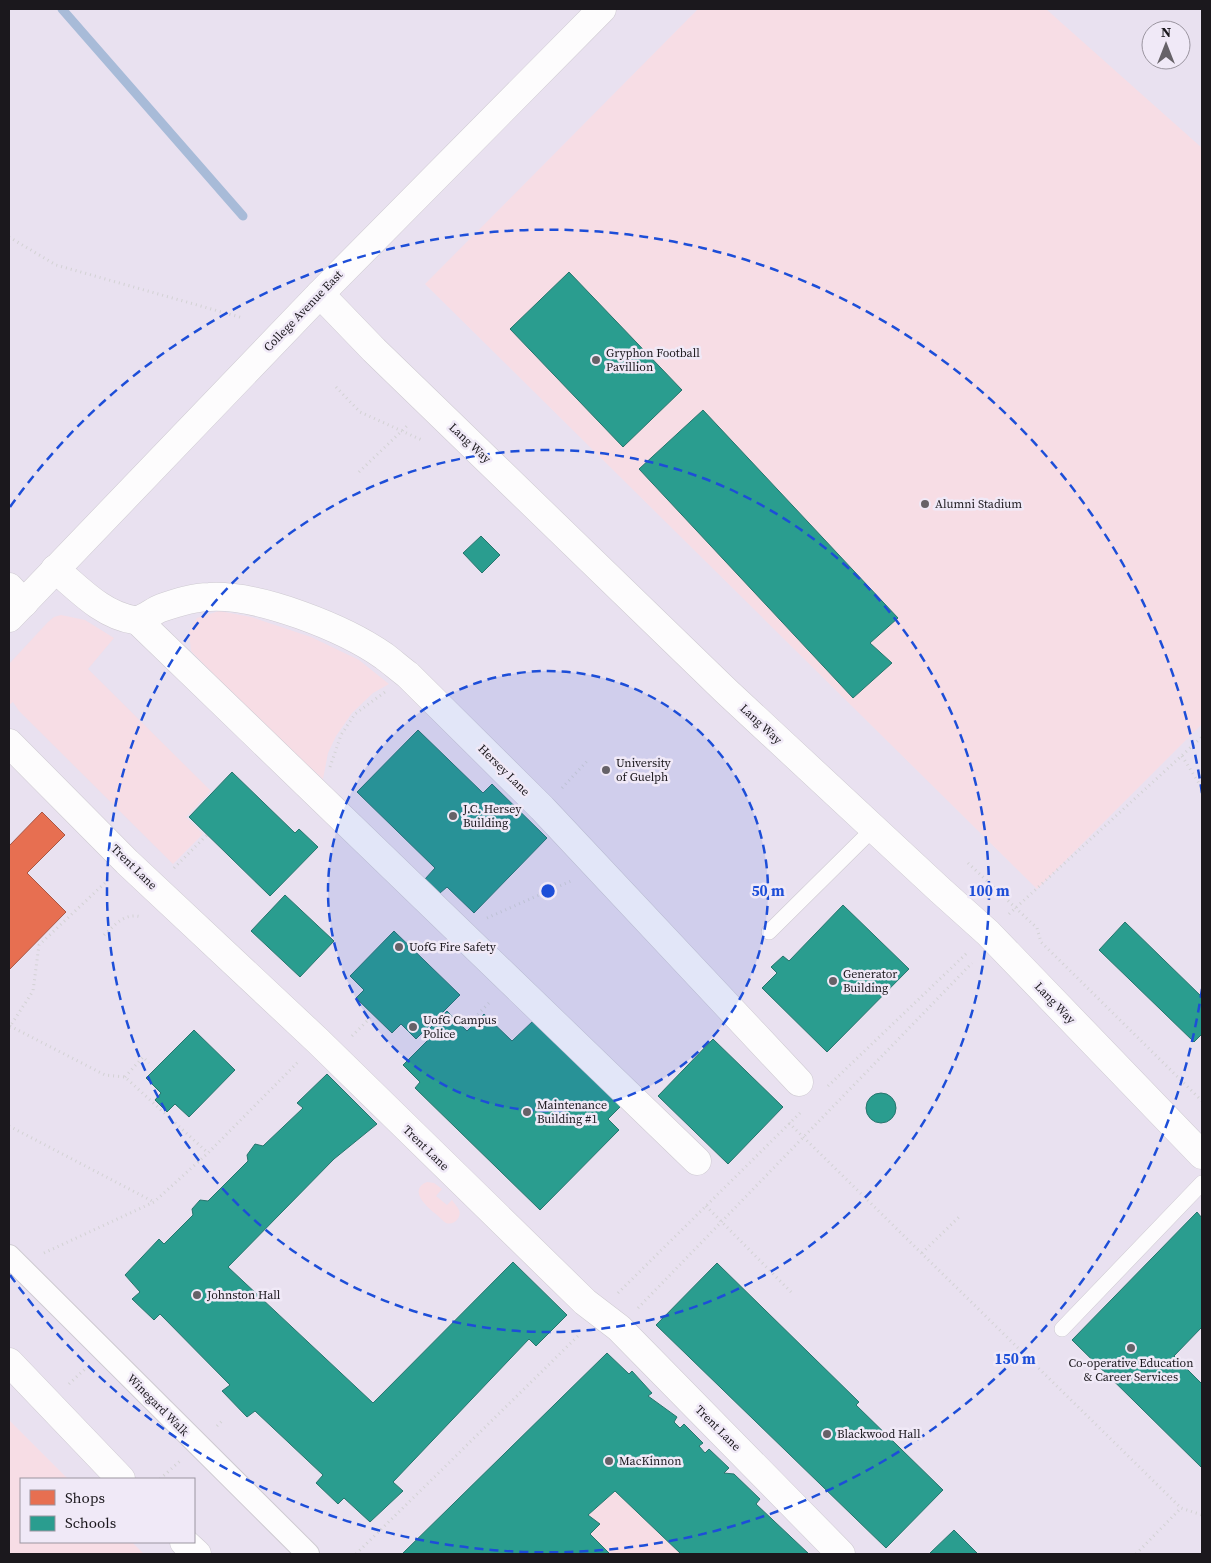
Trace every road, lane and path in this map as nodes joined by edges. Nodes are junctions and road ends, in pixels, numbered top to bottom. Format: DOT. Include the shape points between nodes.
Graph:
graph roads {
  1 [pos="602,9"];
  2 [pos="9,237"];
  3 [pos="320,294"];
  4 [pos="243,318"];
  5 [pos="336,387"];
  6 [pos="430,404"];
  7 [pos="402,430"];
  8 [pos="429,444"];
  9 [pos="360,472"];
  10 [pos="55,569"];
  11 [pos="14,603"];
  12 [pos="137,620"];
  13 [pos="408,675"];
  14 [pos="1202,737"];
  15 [pos="9,743"];
  16 [pos="1182,756"];
  17 [pos="590,759"];
  18 [pos="1202,788"];
  19 [pos="325,800"];
  20 [pos="542,808"];
  21 [pos="873,829"];
  22 [pos="207,835"];
  23 [pos="127,862"];
  24 [pos="968,862"];
  25 [pos="174,868"];
  26 [pos="600,868"];
  27 [pos="170,902"];
  28 [pos="1015,908"];
  29 [pos="459,930"];
  30 [pos="769,932"];
  31 [pos="988,933"];
  32 [pos="104,935"];
  33 [pos="972,963"];
  34 [pos="373,1015"];
  35 [pos="10,1027"];
  36 [pos="348,1040"];
  37 [pos="318,1041"];
  38 [pos="149,1063"];
  39 [pos="125,1077"];
  40 [pos="811,1086"];
  41 [pos="1202,1101"];
  42 [pos="800,1113"];
  43 [pos="789,1123"];
  44 [pos="9,1126"];
  45 [pos="803,1137"];
  46 [pos="208,1153"];
  47 [pos="1202,1155"];
  48 [pos="697,1161"];
  49 [pos="1202,1183"];
  50 [pos="154,1202"];
  51 [pos="706,1206"];
  52 [pos="961,1215"];
  53 [pos="721,1221"];
  54 [pos="922,1253"];
  55 [pos="14,1261"];
  56 [pos="622,1289"];
  57 [pos="791,1292"];
  58 [pos="609,1321"];
  59 [pos="1062,1329"];
  60 [pos="104,1351"];
  61 [pos="9,1362"];
  62 [pos="49,1404"];
  63 [pos="120,1478"];
  64 [pos="1181,1508"];
  65 [pos="1202,1515"];
  66 [pos="185,1543"];
  67 [pos="197,1554"];
  68 [pos="308,1554"];
  69 [pos="356,1554"];
  70 [pos="841,1554"];
  71 [pos="1136,1554"];
  1 -- 3 [label="street, College Avenue East"];
  2 -- 4 [label="path" via="56,265"];
  3 -- 6 [label="street, Lang Way"];
  3 -- 10 [label="street, College Avenue East"];
  5 -- 7 [label="path" via="360,412"];
  6 -- 7 [label="path"];
  6 -- 21 [label="street, Lang Way"];
  7 -- 8 [label="path"];
  7 -- 9 [label="path"];
  10 -- 11 [label="street, College Avenue East"];
  10 -- 12 [label="street" via="110,612"];
  12 -- 13 [label="street, Hersey Lane" via="161,608 209,597 262,603 308,618 357,640"];
  12 -- 19 [label="street"];
  13 -- 19 [label="path" via="355,714 341,735 331,760"];
  13 -- 20 [label="street, Hersey Lane"];
  14 -- 16 [label="path"];
  15 -- 23 [label="street, Trent Lane"];
  16 -- 18 [label="path"];
  16 -- 28 [label="path"];
  17 -- 20 [label="path"];
  19 -- 29 [label="street"];
  20 -- 26 [label="street, Hersey Lane"];
  21 -- 30 [label="lane"];
  21 -- 31 [label="street, Lang Way"];
  22 -- 25 [label="path"];
  23 -- 27 [label="street, Trent Lane"];
  23 -- 35 [label="path" via="39,945 32,991"];
  24 -- 28 [label="path"];
  26 -- 29 [label="path"];
  26 -- 40 [label="street, Hersey Lane"];
  27 -- 32 [label="path" via="150,920 134,915 120,919"];
  27 -- 37 [label="street, Trent Lane"];
  28 -- 31 [label="path"];
  28 -- 41 [label="path" via="1037,928 1041,942"];
  29 -- 48 [label="street"];
  31 -- 40 [label="path"];
  31 -- 47 [label="street, Lang Way"];
  33 -- 45 [label="path"];
  34 -- 36 [label="path"];
  35 -- 39 [label="path" via="105,1075"];
  37 -- 46 [label="path"];
  37 -- 58 [label="street, Trent Lane" via="571,1288"];
  38 -- 39 [label="path" via="143,1057"];
  39 -- 46 [label="path"];
  42 -- 43 [label="path"];
  43 -- 45 [label="path"];
  43 -- 51 [label="path"];
  44 -- 50 [label="path"];
  45 -- 53 [label="path"];
  45 -- 54 [label="path"];
  46 -- 50 [label="path"];
  49 -- 59 [label="lane"];
  50 -- 55 [label="path"];
  51 -- 53 [label="path"];
  51 -- 56 [label="path"];
  52 -- 54 [label="path"];
  53 -- 57 [label="path"];
  53 -- 58 [label="path"];
  54 -- 64 [label="path"];
  55 -- 60 [label="street, Winegard Walk"];
  58 -- 69 [label="path"];
  58 -- 70 [label="street, Trent Lane"];
  60 -- 62 [label="path"];
  60 -- 68 [label="street, Winegard Walk"];
  61 -- 62 [label="street"];
  62 -- 63 [label="street"];
  64 -- 65 [label="path"];
  64 -- 71 [label="path"];
  66 -- 67 [label="street"];
}
